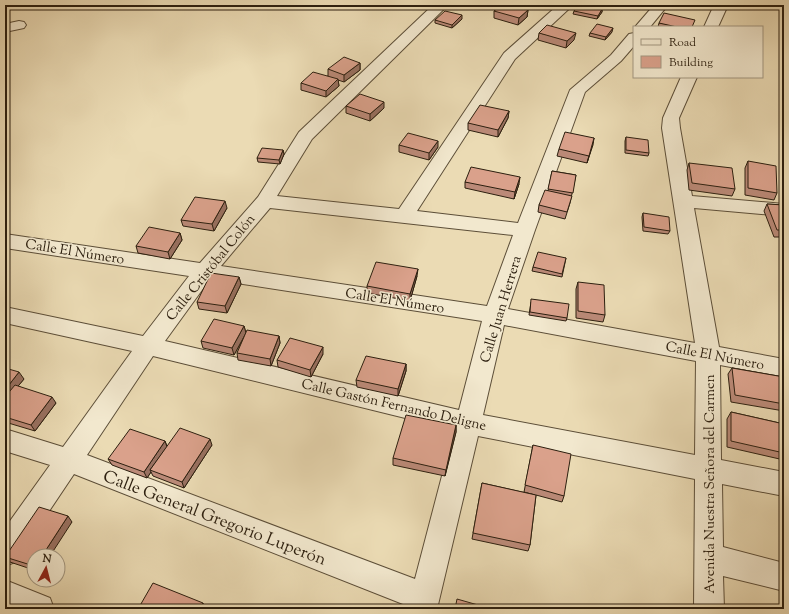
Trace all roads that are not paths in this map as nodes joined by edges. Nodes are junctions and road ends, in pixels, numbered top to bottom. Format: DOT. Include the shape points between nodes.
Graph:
graph roads {
  1 [pos="441,5"];
  2 [pos="566,5"];
  3 [pos="661,5"];
  4 [pos="721,5"];
  5 [pos="643,26"];
  6 [pos="711,26"];
  7 [pos="633,38"];
  8 [pos="689,78"];
  9 [pos="682,200"];
  10 [pos="265,201"];
  11 [pos="784,210"];
  12 [pos="404,217"];
  13 [pos="525,230"];
  14 [pos="5,241"];
  15 [pos="204,271"];
  16 [pos="5,315"];
  17 [pos="495,315"];
  18 [pos="148,346"];
  19 [pos="708,353"];
  20 [pos="784,368"];
  21 [pos="468,423"];
  22 [pos="5,440"];
  23 [pos="69,460"];
  24 [pos="709,469"];
  25 [pos="784,484"];
  26 [pos="5,552"];
  27 [pos="710,558"];
  28 [pos="784,578"];
  29 [pos="5,595"];
  30 [pos="423,603"];
  31 [pos="39,609"];
  32 [pos="709,609"];
  1 -- 10 [label="street, Calle Cristóbal Colón" via="305,136"];
  2 -- 12 [label="street" via="509,56"];
  3 -- 5 [label="street"];
  4 -- 6 [label="street"];
  7 -- 13 [label="street, Calle Juan Herrera" via="616,58 578,90"];
  8 -- 9 [label="street, Avenida Nuestra Señora del Carmen" via="671,118 670,128"];
  9 -- 11 [label="street"];
  9 -- 19 [label="street, Avenida Nuestra Señora del Carmen"];
  10 -- 12 [label="street"];
  10 -- 15 [label="street, Calle Cristóbal Colón"];
  12 -- 13 [label="street"];
  13 -- 17 [label="street, Calle Juan Herrera"];
  14 -- 15 [label="street, Calle El Número"];
  15 -- 17 [label="street, Calle El Número"];
  15 -- 18 [label="street, Calle Cristóbal Colón"];
  16 -- 18 [label="street, Calle Gastón Fernando Deligne"];
  17 -- 19 [label="street, Calle El Número"];
  17 -- 21 [label="street, Calle Juan Herrera"];
  18 -- 21 [label="street, Calle Gastón Fernando Deligne"];
  18 -- 23 [label="street, Calle Cristóbal Colón"];
  19 -- 20 [label="street, Calle El Número"];
  19 -- 24 [label="street, Avenida Nuestra Señora del Carmen"];
  21 -- 24 [label="street, Calle Gastón Fernando Deligne"];
  21 -- 30 [label="street, Calle Juan Herrera"];
  22 -- 23 [label="street, Calle General Gregorio Luperón"];
  23 -- 26 [label="street, Calle Cristóbal Colón"];
  23 -- 30 [label="street, Calle General Gregorio Luperón"];
  24 -- 25 [label="street, Calle Gastón Fernando Deligne"];
  24 -- 27 [label="street, Avenida Nuestra Señora del Carmen"];
  27 -- 28 [label="street"];
  27 -- 32 [label="street, Avenida Nuestra Señora del Carmen"];
  29 -- 31 [label="street"];
}
